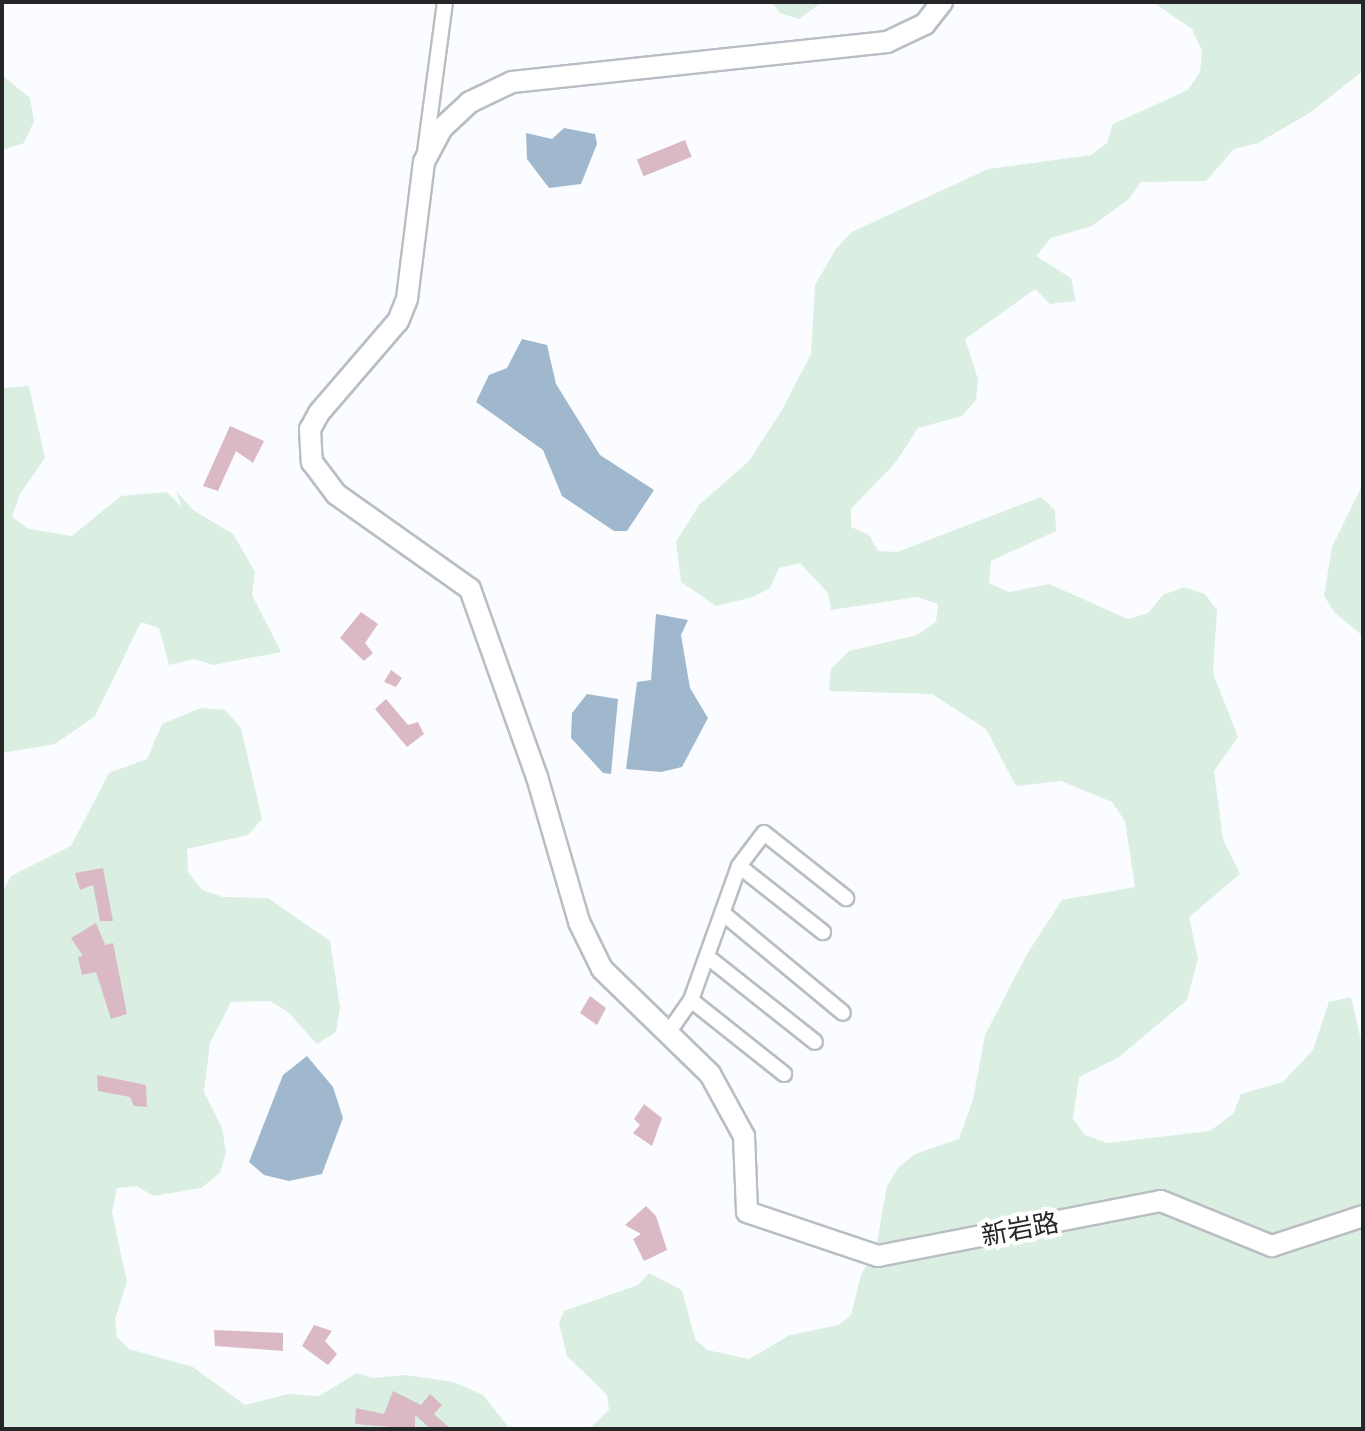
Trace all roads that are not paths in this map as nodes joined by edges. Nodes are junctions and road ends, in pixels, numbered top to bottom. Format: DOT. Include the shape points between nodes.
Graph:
graph roads {
  1 [pos="445,2"];
  2 [pos="942,2"];
  3 [pos="424,162"];
  4 [pos="739,866"];
  5 [pos="846,898"];
  6 [pos="725,915"];
  7 [pos="823,932"];
  8 [pos="709,958"];
  9 [pos="691,1000"];
  10 [pos="843,1013"];
  11 [pos="668,1033"];
  12 [pos="815,1042"];
  13 [pos="784,1074"];
  14 [pos="1363,1216"];
  1 -- 3 [label="street"];
  2 -- 3 [label="street" via="925,24 887,42 498,86 442,128"];
  3 -- 11 [label="street" via="407,299 382,343 319,413 310,429 312,462 336,494 470,589 537,777 579,922 602,969"];
  4 -- 5 [label="street" via="764,833"];
  4 -- 6 [label="street"];
  4 -- 7 [label="street"];
  6 -- 8 [label="street"];
  6 -- 10 [label="street"];
  8 -- 9 [label="street"];
  8 -- 12 [label="street"];
  9 -- 11 [label="street"];
  9 -- 13 [label="street"];
  11 -- 14 [label="street, 新岩路" via="710,1074 744,1136 747,1212 878,1256 1161,1201 1272,1246"];
}
